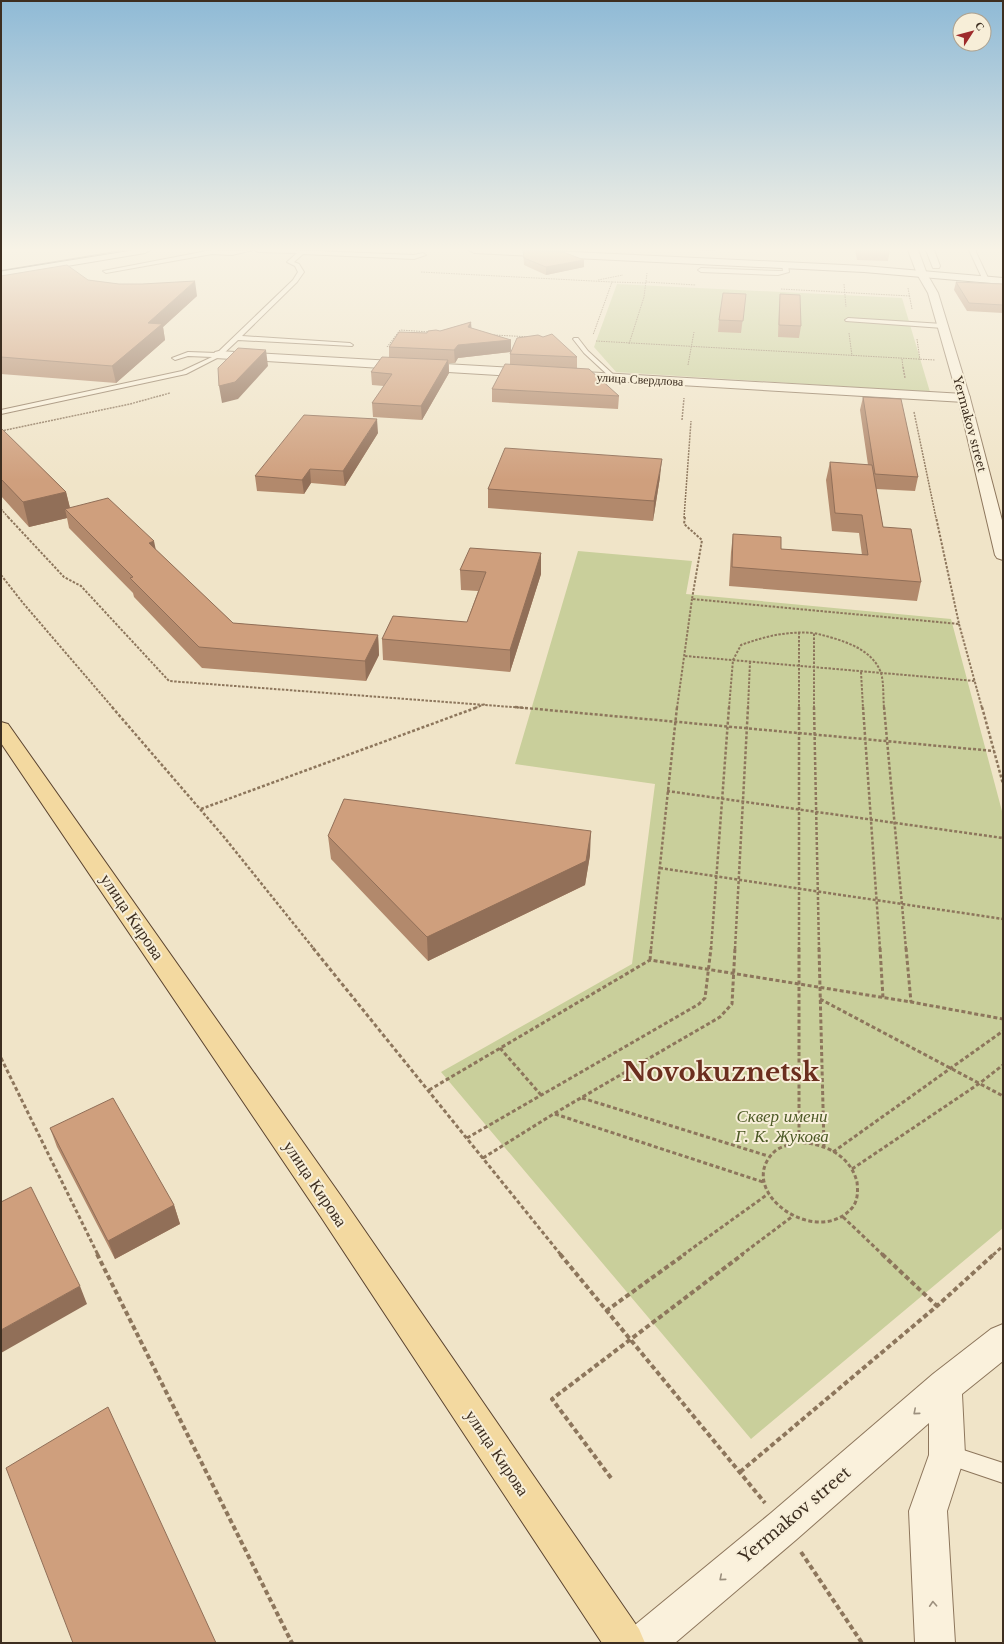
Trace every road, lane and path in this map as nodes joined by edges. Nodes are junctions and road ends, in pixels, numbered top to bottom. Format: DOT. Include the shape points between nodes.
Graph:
graph roads {
  1 [pos="942,326"];
  2 [pos="248,327"];
  3 [pos="635,327"];
  4 [pos="914,327"];
  5 [pos="236,338"];
  6 [pos="576,339"];
  7 [pos="591,340"];
  8 [pos="629,344"];
  9 [pos="350,345"];
  10 [pos="219,355"];
  11 [pos="175,358"];
  12 [pos="902,359"];
  13 [pos="920,360"];
  14 [pos="953,361"];
  15 [pos="542,373"];
  16 [pos="558,374"];
  17 [pos="613,377"];
  18 [pos="910,394"];
  19 [pos="964,398"];
  20 [pos="1,412"];
  21 [pos="691,421"];
  22 [pos="1,509"];
  23 [pos="1003,555"];
  24 [pos="1,576"];
  25 [pos="692,599"];
  26 [pos="959,624"];
  27 [pos="799,632"];
  28 [pos="814,633"];
  29 [pos="684,656"];
  30 [pos="733,660"];
  31 [pos="750,662"];
  32 [pos="799,666"];
  33 [pos="814,667"];
  34 [pos="861,672"];
  35 [pos="881,674"];
  36 [pos="975,681"];
  37 [pos="487,704"];
  38 [pos="675,721"];
  39 [pos="727,726"];
  40 [pos="1,728"];
  41 [pos="747,728"];
  42 [pos="799,734"];
  43 [pos="814,735"];
  44 [pos="866,740"];
  45 [pos="886,742"];
  46 [pos="994,751"];
  47 [pos="1003,784"];
  48 [pos="668,791"];
  49 [pos="721,799"];
  50 [pos="743,802"];
  51 [pos="201,809"];
  52 [pos="799,810"];
  53 [pos="815,812"];
  54 [pos="871,820"];
  55 [pos="894,823"];
  56 [pos="1003,838"];
  57 [pos="660,868"];
  58 [pos="716,876"];
  59 [pos="739,880"];
  60 [pos="799,888"];
  61 [pos="818,891"];
  62 [pos="877,900"];
  63 [pos="902,904"];
  64 [pos="1003,919"];
  65 [pos="650,960"];
  66 [pos="709,969"];
  67 [pos="734,973"];
  68 [pos="799,984"];
  69 [pos="820,987"];
  70 [pos="883,998"];
  71 [pos="820,999"];
  72 [pos="911,1002"];
  73 [pos="1003,1019"];
  74 [pos="1003,1031"];
  75 [pos="500,1048"];
  76 [pos="1,1058"];
  77 [pos="1003,1065"];
  78 [pos="951,1068"];
  79 [pos="980,1083"];
  80 [pos="429,1090"];
  81 [pos="541,1095"];
  82 [pos="1003,1096"];
  83 [pos="582,1098"];
  84 [pos="555,1114"];
  85 [pos="467,1138"];
  86 [pos="799,1142"];
  87 [pos="824,1146"];
  88 [pos="834,1152"];
  89 [pos="768,1156"];
  90 [pos="483,1158"];
  91 [pos="852,1169"];
  92 [pos="763,1182"];
  93 [pos="768,1194"];
  94 [pos="792,1216"];
  95 [pos="843,1217"];
  96 [pos="1003,1246"];
  97 [pos="937,1306"];
  98 [pos="606,1310"];
  99 [pos="630,1339"];
  100 [pos="1003,1340"];
  101 [pos="946,1386"];
  102 [pos="947,1455"];
  103 [pos="740,1472"];
  104 [pos="1003,1473"];
  105 [pos="611,1478"];
  106 [pos="784,1526"];
  107 [pos="292,1643"];
  108 [pos="625,1643"];
  109 [pos="644,1643"];
  110 [pos="862,1643"];
  111 [pos="935,1643"];
  1 -- 14 [label="street, Yermakov street"];
  2 -- 5 [label="lane"];
  3 -- 8 [label="path"];
  4 -- 13 [label="path"];
  5 -- 9 [label="lane"];
  5 -- 10 [label="lane"];
  6 -- 17 [label="lane"];
  7 -- 8 [label="path"];
  8 -- 12 [label="path"];
  10 -- 11 [label="lane" via="188,354"];
  10 -- 15 [label="street"];
  10 -- 20 [label="lane" via="184,373"];
  12 -- 13 [label="path"];
  12 -- 18 [label="path"];
  13 -- 14 [label="path"];
  14 -- 19 [label="street, Yermakov street"];
  16 -- 17 [label="street, улица Свердлова"];
  17 -- 18 [label="street, улица Свердлова"];
  18 -- 19 [label="street, улица Свердлова"];
  18 -- 26 [label="path"];
  19 -- 23 [label="street, Yermakov street"];
  21 -- 25 [label="path" via="684,524 702,540"];
  22 -- 37 [label="path" via="64,577 81,586 169,681"];
  24 -- 51 [label="path"];
  25 -- 26 [label="path"];
  25 -- 29 [label="path"];
  26 -- 36 [label="path"];
  27 -- 28 [label="path"];
  27 -- 30 [label="path" via="762,637 741,645"];
  27 -- 32 [label="path"];
  28 -- 33 [label="path"];
  28 -- 35 [label="path" via="837,638 865,653 877,665"];
  29 -- 30 [label="path"];
  29 -- 38 [label="path"];
  30 -- 31 [label="path"];
  30 -- 39 [label="path"];
  31 -- 32 [label="path"];
  31 -- 41 [label="path"];
  32 -- 33 [label="path"];
  32 -- 42 [label="path"];
  33 -- 34 [label="path"];
  33 -- 43 [label="path"];
  34 -- 35 [label="path"];
  34 -- 44 [label="path"];
  35 -- 36 [label="path"];
  35 -- 45 [label="path"];
  36 -- 46 [label="path"];
  37 -- 38 [label="path"];
  37 -- 51 [label="path"];
  38 -- 39 [label="path"];
  38 -- 48 [label="path"];
  39 -- 41 [label="path"];
  39 -- 49 [label="path"];
  40 -- 108 [label="main road, улица Кирова" via="332,1208"];
  41 -- 42 [label="path"];
  41 -- 50 [label="path"];
  42 -- 43 [label="path"];
  42 -- 52 [label="path"];
  43 -- 44 [label="path"];
  43 -- 53 [label="path"];
  44 -- 45 [label="path"];
  44 -- 54 [label="path"];
  45 -- 46 [label="path"];
  45 -- 55 [label="path"];
  46 -- 47 [label="path"];
  48 -- 49 [label="path"];
  48 -- 57 [label="path"];
  49 -- 50 [label="path"];
  49 -- 58 [label="path"];
  50 -- 52 [label="path"];
  50 -- 59 [label="path"];
  51 -- 80 [label="path"];
  52 -- 53 [label="path"];
  52 -- 60 [label="path"];
  53 -- 54 [label="path"];
  53 -- 61 [label="path"];
  54 -- 55 [label="path"];
  54 -- 62 [label="path"];
  55 -- 56 [label="path"];
  55 -- 63 [label="path"];
  57 -- 58 [label="path"];
  57 -- 65 [label="path"];
  58 -- 59 [label="path"];
  58 -- 66 [label="path"];
  59 -- 60 [label="path"];
  59 -- 67 [label="path"];
  60 -- 61 [label="path"];
  60 -- 68 [label="path"];
  61 -- 62 [label="path"];
  61 -- 69 [label="path"];
  62 -- 63 [label="path"];
  62 -- 70 [label="path"];
  63 -- 64 [label="path"];
  63 -- 72 [label="path"];
  65 -- 66 [label="path"];
  65 -- 75 [label="path"];
  66 -- 67 [label="path"];
  66 -- 81 [label="path" via="705,998 699,1004"];
  67 -- 68 [label="path"];
  67 -- 83 [label="path" via="732,1004 720,1017"];
  68 -- 69 [label="path"];
  68 -- 86 [label="path"];
  69 -- 70 [label="path"];
  69 -- 71 [label="path"];
  70 -- 72 [label="path"];
  71 -- 78 [label="path"];
  71 -- 87 [label="path"];
  72 -- 73 [label="path"];
  74 -- 78 [label="path"];
  75 -- 80 [label="path"];
  75 -- 81 [label="path"];
  76 -- 107 [label="path"];
  77 -- 79 [label="path"];
  78 -- 79 [label="path"];
  78 -- 88 [label="path"];
  79 -- 82 [label="path"];
  79 -- 91 [label="path"];
  80 -- 85 [label="path"];
  81 -- 85 [label="path"];
  83 -- 84 [label="path"];
  83 -- 89 [label="path"];
  84 -- 90 [label="path"];
  84 -- 92 [label="path"];
  85 -- 90 [label="path"];
  86 -- 87 [label="path"];
  86 -- 89 [label="path" via="784,1145"];
  87 -- 88 [label="path"];
  88 -- 91 [label="path"];
  89 -- 92 [label="path" via="762,1171"];
  90 -- 98 [label="path"];
  91 -- 95 [label="path" via="858,1186 857,1198 852,1209"];
  92 -- 93 [label="path"];
  93 -- 94 [label="path" via="776,1205"];
  93 -- 98 [label="path"];
  94 -- 95 [label="path" via="817,1223 831,1222"];
  94 -- 99 [label="path"];
  95 -- 97 [label="path"];
  96 -- 97 [label="path"];
  97 -- 103 [label="path"];
  98 -- 99 [label="path"];
  99 -- 103 [label="path"];
  99 -- 105 [label="path" via="552,1399"];
  100 -- 101 [label="street, Yermakov street"];
  101 -- 102 [label="street"];
  101 -- 106 [label="street, Yermakov street, one-way"];
  102 -- 104 [label="lane"];
  111 -- 102 [label="street, one-way" via="928,1511"];
  103 -- 106 [label="path"];
  106 -- 109 [label="street, Yermakov street, one-way"];
  106 -- 110 [label="path"];
}
